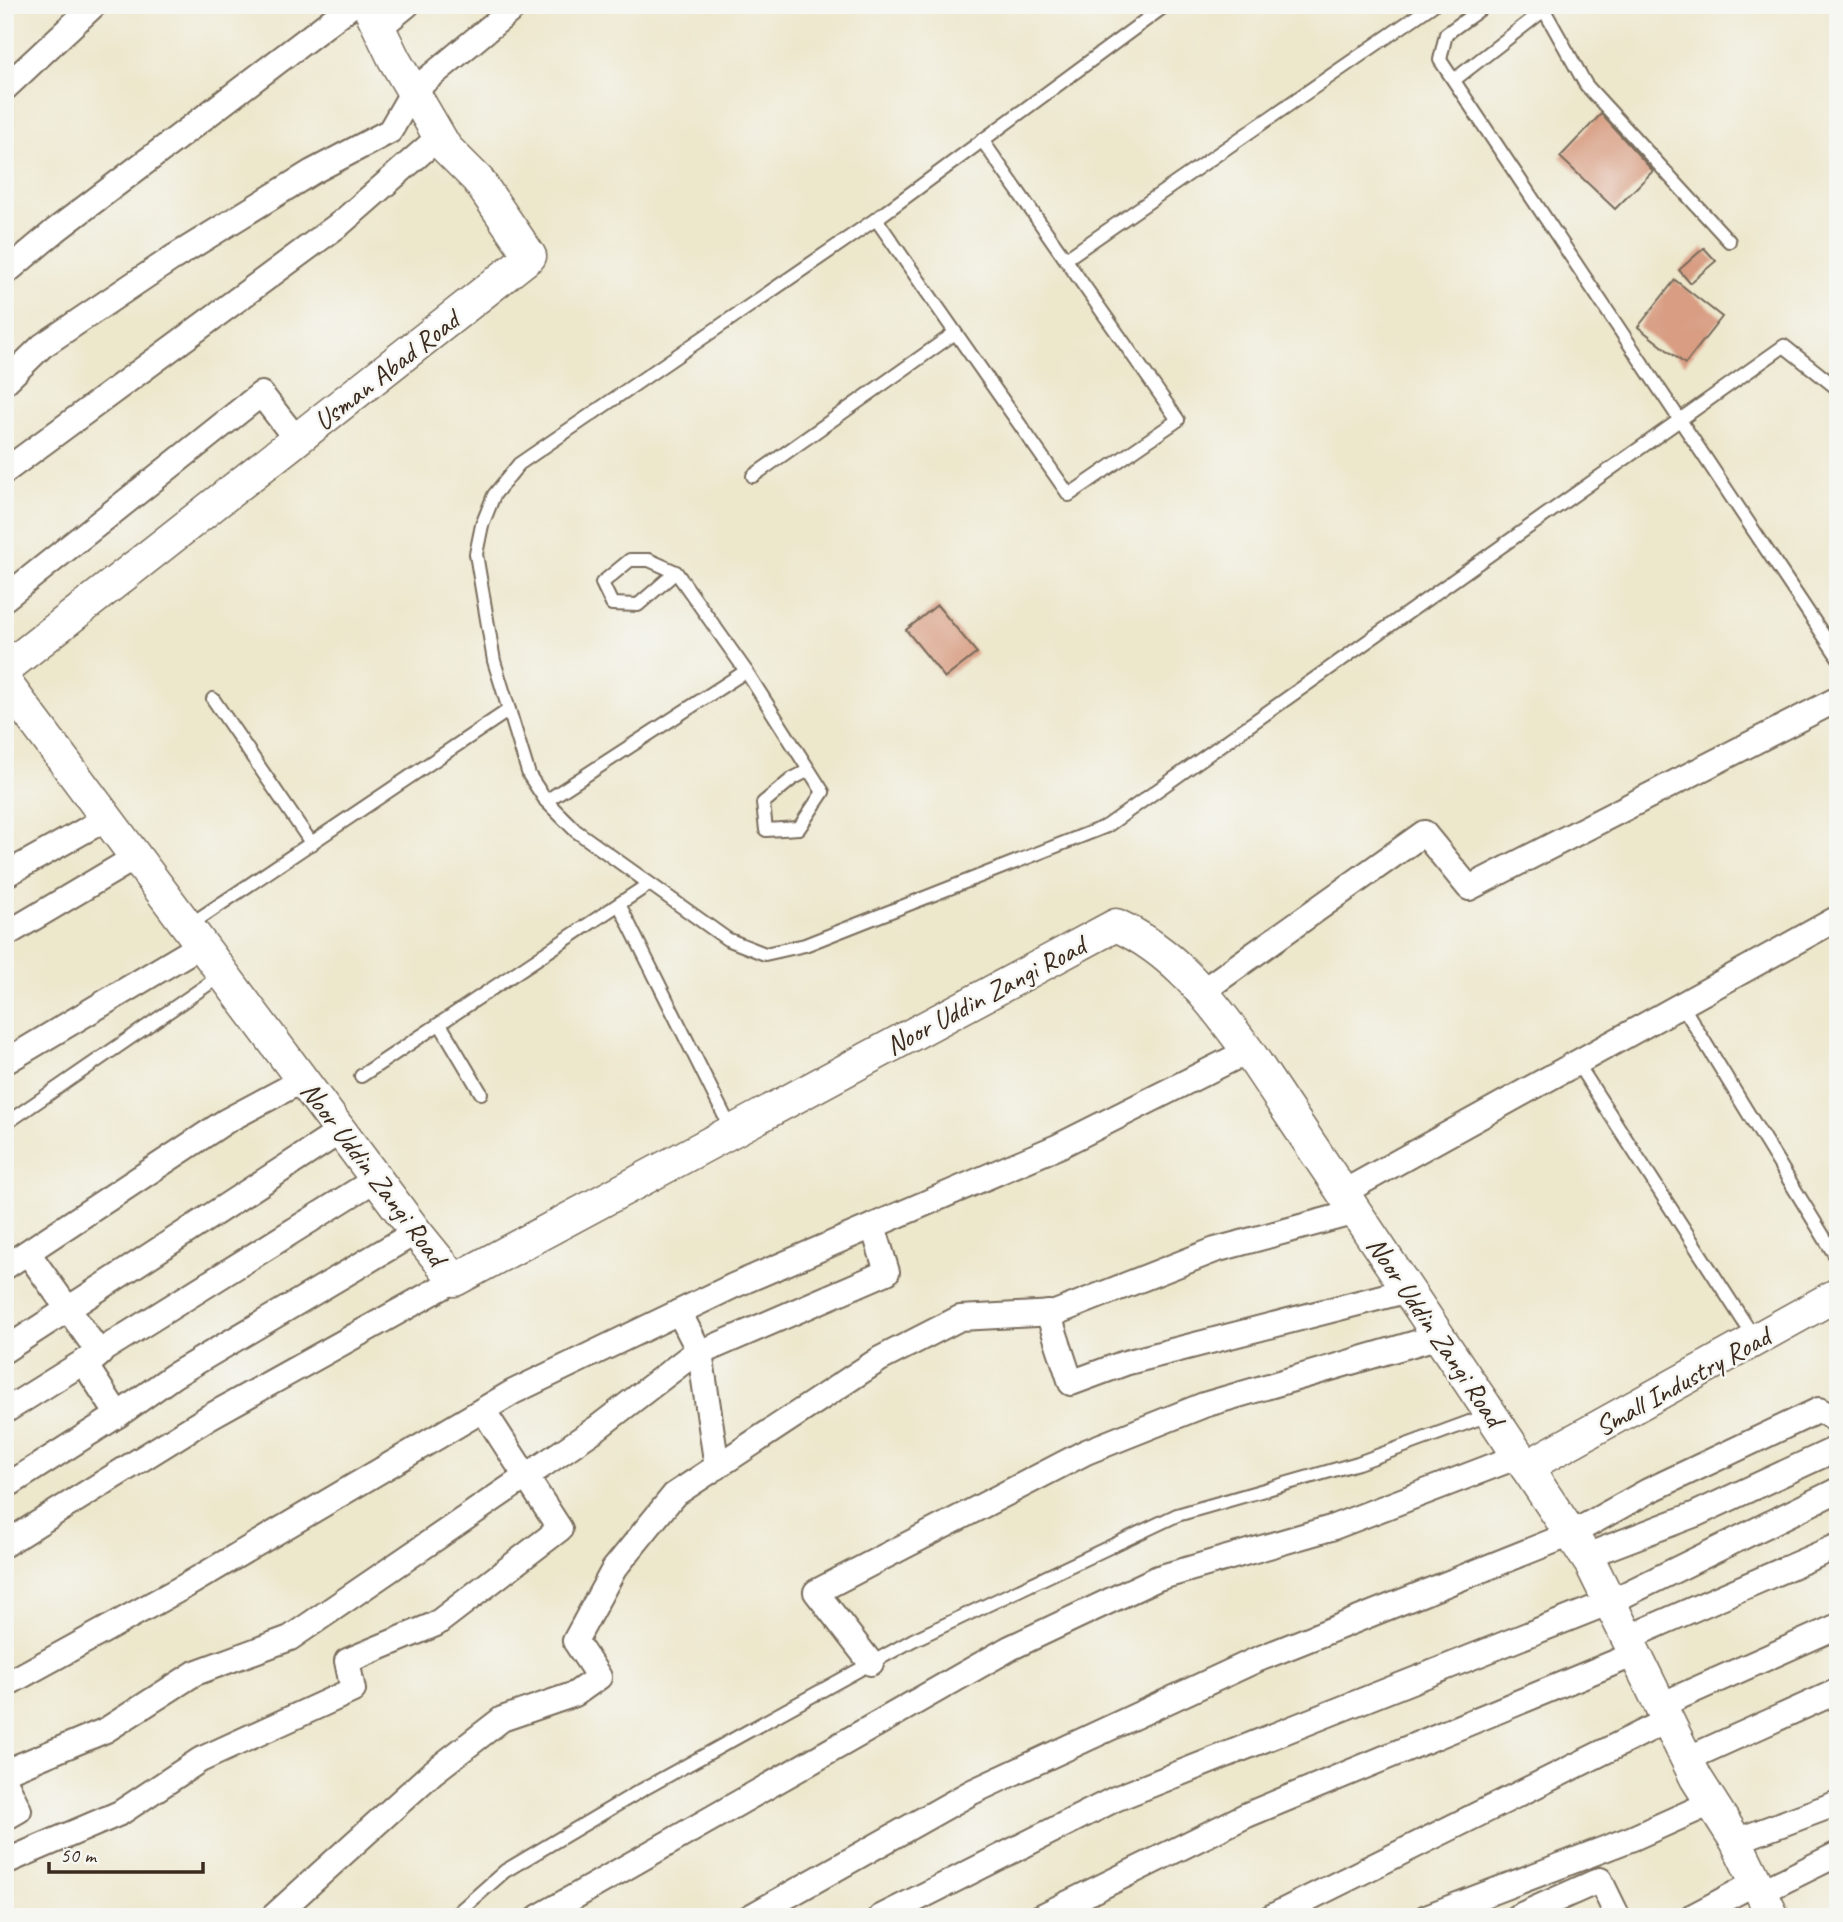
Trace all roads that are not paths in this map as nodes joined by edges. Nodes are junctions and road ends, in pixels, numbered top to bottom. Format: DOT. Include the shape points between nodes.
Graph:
graph roads {
  1 [pos="94,5"];
  2 [pos="352,5"];
  3 [pos="407,5"];
  4 [pos="517,5"];
  5 [pos="1166,5"];
  6 [pos="1433,5"];
  7 [pos="1486,5"];
  8 [pos="1544,8"];
  9 [pos="373,16"];
  10 [pos="1454,80"];
  11 [pos="5,88"];
  12 [pos="413,91"];
  13 [pos="439,137"];
  14 [pos="982,140"];
  15 [pos="876,219"];
  16 [pos="1729,240"];
  17 [pos="1066,259"];
  18 [pos="5,273"];
  19 [pos="955,333"];
  20 [pos="5,382"];
  21 [pos="1838,389"];
  22 [pos="1679,421"];
  23 [pos="298,440"];
  24 [pos="5,471"];
  25 [pos="753,477"];
  26 [pos="676,572"];
  27 [pos="5,598"];
  28 [pos="1838,657"];
  29 [pos="5,669"];
  30 [pos="746,671"];
  31 [pos="5,682"];
  32 [pos="212,699"];
  33 [pos="1838,699"];
  34 [pos="509,710"];
  35 [pos="809,770"];
  36 [pos="546,801"];
  37 [pos="107,818"];
  38 [pos="312,844"];
  39 [pos="136,857"];
  40 [pos="5,875"];
  41 [pos="649,884"];
  42 [pos="619,904"];
  43 [pos="1838,918"];
  44 [pos="5,935"];
  45 [pos="195,936"];
  46 [pos="223,974"];
  47 [pos="1204,990"];
  48 [pos="1682,1005"];
  49 [pos="440,1024"];
  50 [pos="1248,1051"];
  51 [pos="5,1062"];
  52 [pos="1577,1063"];
  53 [pos="361,1076"];
  54 [pos="303,1080"];
  55 [pos="481,1093"];
  56 [pos="5,1125"];
  57 [pos="341,1131"];
  58 [pos="732,1131"];
  59 [pos="376,1179"];
  60 [pos="1349,1202"];
  61 [pos="873,1226"];
  62 [pos="416,1232"];
  63 [pos="28,1253"];
  64 [pos="1838,1260"];
  65 [pos="5,1267"];
  66 [pos="455,1280"];
  67 [pos="1409,1290"];
  68 [pos="1838,1294"];
  69 [pos="69,1309"];
  70 [pos="679,1312"];
  71 [pos="1048,1313"];
  72 [pos="1440,1336"];
  73 [pos="1756,1340"];
  74 [pos="5,1350"];
  75 [pos="700,1353"];
  76 [pos="100,1354"];
  77 [pos="483,1410"];
  78 [pos="5,1411"];
  79 [pos="1491,1413"];
  80 [pos="118,1415"];
  81 [pos="1838,1421"];
  82 [pos="1838,1448"];
  83 [pos="1523,1462"];
  84 [pos="717,1467"];
  85 [pos="525,1475"];
  86 [pos="5,1487"];
  87 [pos="1838,1490"];
  88 [pos="5,1544"];
  89 [pos="1578,1545"];
  90 [pos="1838,1546"];
  91 [pos="1610,1602"];
  92 [pos="1838,1626"];
  93 [pos="1631,1646"];
  94 [pos="871,1663"];
  95 [pos="5,1685"];
  96 [pos="1838,1691"];
  97 [pos="1664,1713"];
  98 [pos="1687,1759"];
  99 [pos="5,1772"];
  100 [pos="5,1781"];
  101 [pos="1711,1803"];
  102 [pos="1838,1803"];
  103 [pos="5,1818"];
  104 [pos="1737,1840"];
  105 [pos="1838,1854"];
  106 [pos="5,1862"];
  107 [pos="1764,1897"];
  108 [pos="273,1917"];
  109 [pos="453,1917"];
  110 [pos="539,1917"];
  111 [pos="750,1917"];
  112 [pos="881,1917"];
  113 [pos="1040,1917"];
  114 [pos="1271,1917"];
  115 [pos="1426,1917"];
  116 [pos="1517,1917"];
  117 [pos="1618,1917"];
  118 [pos="1691,1917"];
  1 -- 11 [label="street"];
  2 -- 18 [label="street"];
  3 -- 9 [label="street"];
  4 -- 12 [label="street"];
  5 -- 14 [label="lane"];
  6 -- 17 [label="lane"];
  7 -- 10 [label="lane" via="1446,34 1440,60"];
  8 -- 10 [label="lane"];
  8 -- 16 [label="lane" via="1586,85"];
  9 -- 12 [label="street, Usman Abad Road"];
  10 -- 22 [label="lane"];
  12 -- 13 [label="street, Usman Abad Road"];
  12 -- 20 [label="street" via="390,131 312,172 171,259 42,346"];
  13 -- 23 [label="street, Usman Abad Road" via="478,180 530,256"];
  13 -- 24 [label="street" via="341,223"];
  14 -- 15 [label="lane"];
  14 -- 17 [label="lane"];
  15 -- 19 [label="lane"];
  15 -- 34 [label="lane" via="519,464 494,495 476,554 494,661"];
  17 -- 19 [label="lane" via="1178,421 1069,495"];
  19 -- 25 [label="lane"];
  21 -- 22 [label="lane" via="1784,346"];
  22 -- 28 [label="lane"];
  22 -- 41 [label="lane" via="1107,827 805,946 765,954 727,939"];
  23 -- 27 [label="street" via="261,394"];
  23 -- 29 [label="street, Usman Abad Road"];
  26 -- 26 [label="lane" via="649,560 630,560 602,583 612,604 638,605"];
  26 -- 30 [label="lane"];
  30 -- 35 [label="lane"];
  30 -- 36 [label="lane"];
  31 -- 37 [label="street, Noor Uddin Zangi Road"];
  32 -- 38 [label="lane"];
  33 -- 47 [label="street" via="1469,888 1424,833"];
  34 -- 36 [label="lane" via="529,775"];
  34 -- 38 [label="lane"];
  35 -- 35 [label="lane" via="822,792 799,828 766,830 763,803"];
  36 -- 41 [label="lane" via="576,831"];
  37 -- 39 [label="street, Noor Uddin Zangi Road"];
  37 -- 40 [label="street"];
  38 -- 45 [label="lane"];
  39 -- 44 [label="street"];
  39 -- 45 [label="street, Noor Uddin Zangi Road"];
  41 -- 42 [label="lane"];
  42 -- 49 [label="lane"];
  42 -- 58 [label="lane"];
  43 -- 48 [label="street"];
  45 -- 46 [label="street, Noor Uddin Zangi Road"];
  45 -- 51 [label="street"];
  46 -- 54 [label="street, Noor Uddin Zangi Road"];
  46 -- 56 [label="lane"];
  47 -- 50 [label="street, Noor Uddin Zangi Road"];
  47 -- 58 [label="street, Noor Uddin Zangi Road" via="1145,938 1116,925"];
  48 -- 52 [label="street"];
  48 -- 64 [label="lane"];
  49 -- 53 [label="lane"];
  49 -- 55 [label="lane"];
  50 -- 60 [label="street, Noor Uddin Zangi Road"];
  50 -- 61 [label="street" via="1059,1146"];
  52 -- 60 [label="street"];
  52 -- 73 [label="lane"];
  54 -- 57 [label="street, Noor Uddin Zangi Road"];
  54 -- 63 [label="street" via="226,1121"];
  57 -- 59 [label="street, Noor Uddin Zangi Road"];
  57 -- 69 [label="street"];
  58 -- 66 [label="street, Noor Uddin Zangi Road"];
  59 -- 62 [label="street, Noor Uddin Zangi Road"];
  59 -- 76 [label="street"];
  60 -- 67 [label="street, Noor Uddin Zangi Road"];
  60 -- 71 [label="street"];
  61 -- 70 [label="street"];
  61 -- 75 [label="street" via="887,1272"];
  62 -- 66 [label="street, Noor Uddin Zangi Road"];
  62 -- 80 [label="street" via="173,1376"];
  63 -- 65 [label="street"];
  63 -- 69 [label="street"];
  66 -- 88 [label="street" via="209,1417"];
  67 -- 71 [label="street" via="1125,1363 1071,1383"];
  67 -- 72 [label="street, Noor Uddin Zangi Road"];
  68 -- 73 [label="street, Small Industry Road"];
  69 -- 74 [label="street"];
  69 -- 76 [label="street"];
  70 -- 75 [label="street"];
  70 -- 77 [label="street"];
  71 -- 84 [label="street" via="960,1318 880,1359"];
  72 -- 79 [label="street, Noor Uddin Zangi Road"];
  72 -- 94 [label="street" via="1204,1405 1086,1452 816,1592"];
  73 -- 83 [label="street, Small Industry Road"];
  75 -- 84 [label="street"];
  75 -- 85 [label="street"];
  76 -- 78 [label="street"];
  76 -- 80 [label="street" via="86,1366"];
  77 -- 85 [label="street"];
  77 -- 95 [label="street" via="187,1585"];
  79 -- 83 [label="street, Noor Uddin Zangi Road"];
  79 -- 94 [label="lane" via="1358,1463 1177,1515"];
  80 -- 86 [label="street"];
  81 -- 89 [label="street" via="1819,1410 1648,1491"];
  82 -- 89 [label="street" via="1696,1514"];
  83 -- 89 [label="street, Noor Uddin Zangi Road"];
  83 -- 110 [label="street" via="1331,1528 1158,1578 1010,1648"];
  84 -- 108 [label="street" via="674,1495 614,1569 575,1641 599,1677 575,1694 502,1719 432,1773"];
  85 -- 99 [label="street" via="290,1639 195,1673 106,1730"];
  85 -- 106 [label="street" via="560,1529 436,1623 347,1661 353,1689 200,1760 120,1813"];
  87 -- 91 [label="street"];
  89 -- 91 [label="street, Noor Uddin Zangi Road"];
  89 -- 111 [label="street" via="1243,1666 972,1792"];
  90 -- 93 [label="street"];
  91 -- 93 [label="street, Noor Uddin Zangi Road"];
  91 -- 112 [label="street" via="1115,1799"];
  92 -- 97 [label="street"];
  93 -- 97 [label="street, Noor Uddin Zangi Road"];
  93 -- 113 [label="street" via="1247,1815"];
  94 -- 109 [label="lane" via="505,1871"];
  96 -- 98 [label="street"];
  97 -- 98 [label="street, Noor Uddin Zangi Road"];
  97 -- 114 [label="street"];
  98 -- 101 [label="street, Noor Uddin Zangi Road"];
  100 -- 103 [label="street" via="19,1810"];
  101 -- 104 [label="street, Noor Uddin Zangi Road"];
  101 -- 115 [label="street" via="1633,1838"];
  102 -- 104 [label="street"];
  104 -- 107 [label="street, Noor Uddin Zangi Road"];
  105 -- 107 [label="street"];
  107 -- 118 [label="street"];
  116 -- 117 [label="street" via="1600,1880"];
}
